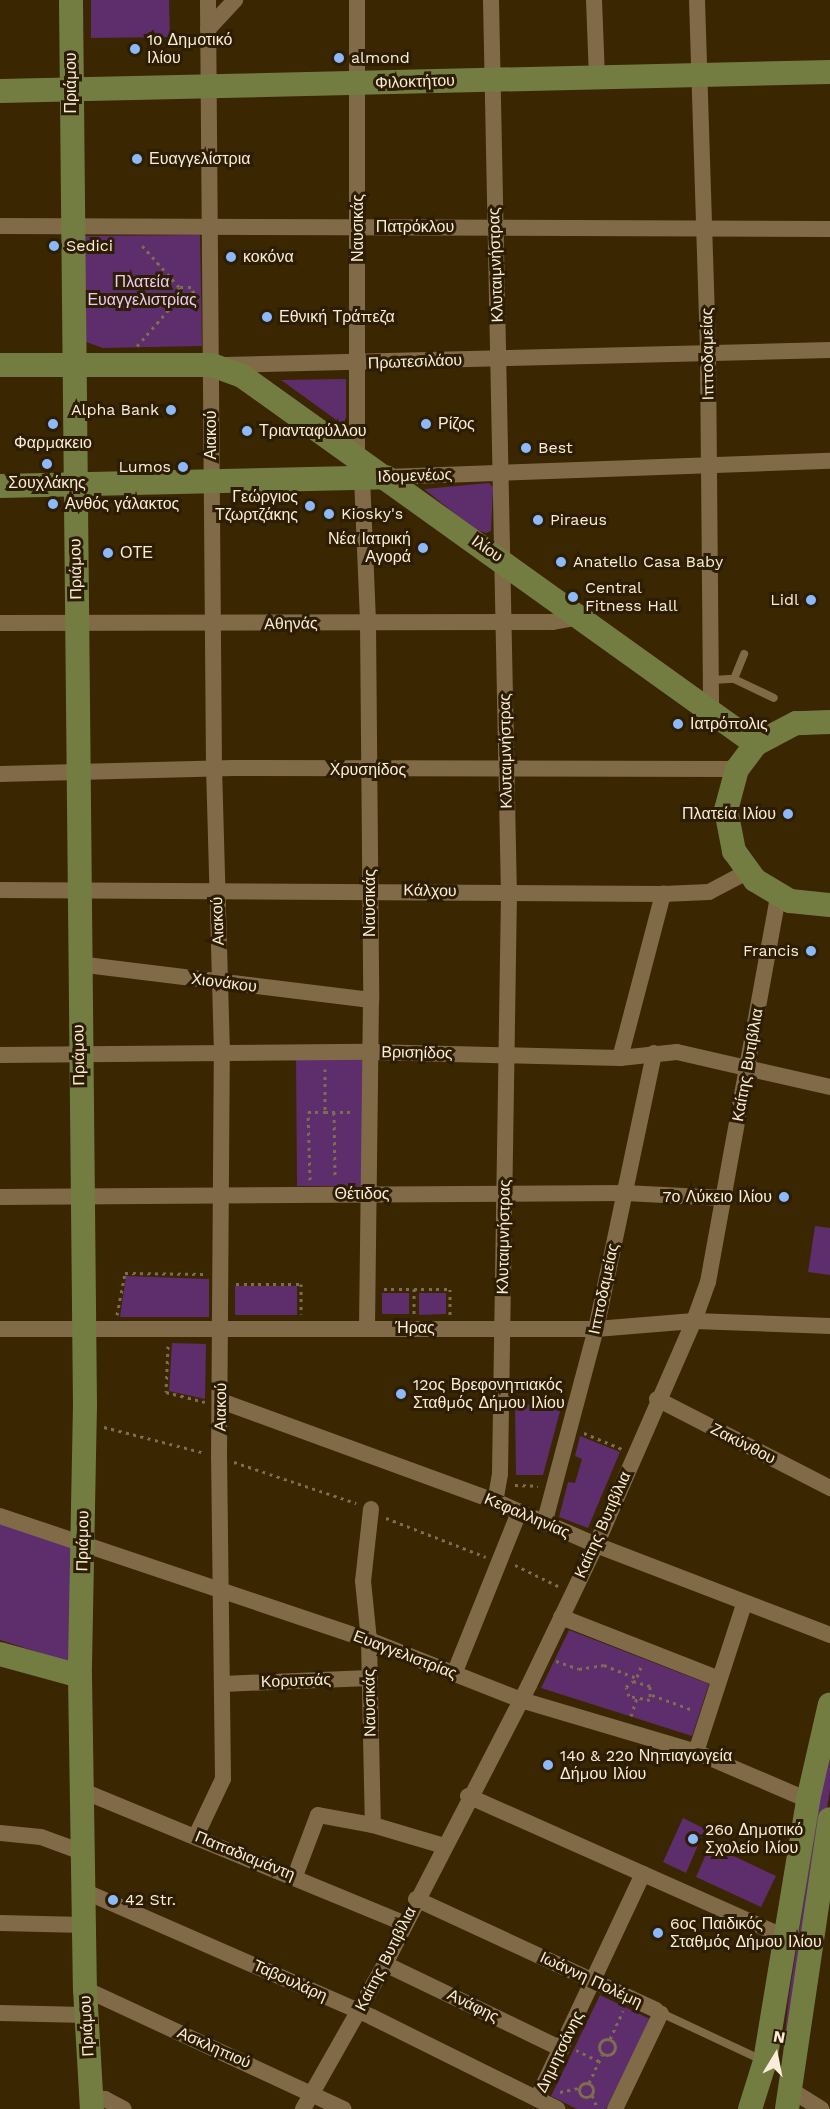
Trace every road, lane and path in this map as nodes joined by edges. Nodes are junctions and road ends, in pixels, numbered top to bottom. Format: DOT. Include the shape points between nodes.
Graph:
graph roads {
  1 [pos="71,0"];
  2 [pos="208,0"];
  3 [pos="235,0"];
  4 [pos="357,0"];
  5 [pos="491,0"];
  6 [pos="594,0"];
  7 [pos="697,0"];
  8 [pos="208,29"];
  9 [pos="830,72"];
  10 [pos="699,75"];
  11 [pos="597,77"];
  12 [pos="493,79"];
  13 [pos="358,83"];
  14 [pos="208,86"];
  15 [pos="0,91"];
  16 [pos="71,91"];
  17 [pos="0,226"];
  18 [pos="704,226"];
  19 [pos="126,227"];
  20 [pos="209,227"];
  21 [pos="358,227"];
  22 [pos="71,228"];
  23 [pos="495,228"];
  24 [pos="830,229"];
  25 [pos="179,287"];
  26 [pos="178,298"];
  27 [pos="830,350"];
  28 [pos="708,356"];
  29 [pos="499,358"];
  30 [pos="358,364"];
  31 [pos="0,365"];
  32 [pos="72,365"];
  33 [pos="121,365"];
  34 [pos="212,365"];
  35 [pos="830,461"];
  36 [pos="710,466"];
  37 [pos="359,467"];
  38 [pos="501,473"];
  39 [pos="386,477"];
  40 [pos="211,481"];
  41 [pos="74,483"];
  42 [pos="0,486"];
  43 [pos="501,558"];
  44 [pos="581,617"];
  45 [pos="77,622"];
  46 [pos="504,622"];
  47 [pos="0,623"];
  48 [pos="368,623"];
  49 [pos="214,625"];
  50 [pos="744,654"];
  51 [pos="734,679"];
  52 [pos="712,680"];
  53 [pos="774,698"];
  54 [pos="711,709"];
  55 [pos="830,722"];
  56 [pos="756,744"];
  57 [pos="214,768"];
  58 [pos="737,769"];
  59 [pos="369,770"];
  60 [pos="507,770"];
  61 [pos="78,771"];
  62 [pos="0,774"];
  63 [pos="747,872"];
  64 [pos="217,889"];
  65 [pos="0,890"];
  66 [pos="79,890"];
  67 [pos="369,891"];
  68 [pos="509,893"];
  69 [pos="663,894"];
  70 [pos="778,896"];
  71 [pos="830,905"];
  72 [pos="78,964"];
  73 [pos="220,982"];
  74 [pos="370,1000"];
  75 [pos="324,1052"];
  76 [pos="370,1052"];
  77 [pos="222,1053"];
  78 [pos="654,1053"];
  79 [pos="80,1054"];
  80 [pos="509,1054"];
  81 [pos="0,1055"];
  82 [pos="620,1058"];
  83 [pos="747,1070"];
  84 [pos="830,1087"];
  85 [pos="325,1112"];
  86 [pos="334,1112"];
  87 [pos="370,1112"];
  88 [pos="505,1193"];
  89 [pos="625,1193"];
  90 [pos="222,1194"];
  91 [pos="310,1194"];
  92 [pos="336,1194"];
  93 [pos="370,1194"];
  94 [pos="80,1196"];
  95 [pos="0,1197"];
  96 [pos="723,1198"];
  97 [pos="221,1279"];
  98 [pos="368,1289"];
  99 [pos="414,1289"];
  100 [pos="694,1321"];
  101 [pos="830,1326"];
  102 [pos="221,1327"];
  103 [pos="169,1328"];
  104 [pos="301,1328"];
  105 [pos="367,1328"];
  106 [pos="414,1328"];
  107 [pos="449,1328"];
  108 [pos="0,1329"];
  109 [pos="84,1329"];
  110 [pos="115,1329"];
  111 [pos="502,1329"];
  112 [pos="596,1329"];
  113 [pos="657,1399"];
  114 [pos="501,1400"];
  115 [pos="576,1400"];
  116 [pos="221,1404"];
  117 [pos="85,1422"];
  118 [pos="568,1427"];
  119 [pos="634,1454"];
  120 [pos="219,1458"];
  121 [pos="554,1487"];
  122 [pos="830,1488"];
  123 [pos="497,1493"];
  124 [pos="371,1509"];
  125 [pos="519,1512"];
  126 [pos="0,1516"];
  127 [pos="544,1524"];
  128 [pos="83,1543"];
  129 [pos="596,1545"];
  130 [pos="499,1559"];
  131 [pos="220,1587"];
  132 [pos="572,1593"];
  133 [pos="744,1604"];
  134 [pos="561,1617"];
  135 [pos="830,1635"];
  136 [pos="369,1640"];
  137 [pos="0,1654"];
  138 [pos="543,1657"];
  139 [pos="454,1674"];
  140 [pos="80,1676"];
  141 [pos="369,1678"];
  142 [pos="637,1678"];
  143 [pos="719,1679"];
  144 [pos="223,1684"];
  145 [pos="652,1695"];
  146 [pos="521,1700"];
  147 [pos="830,1704"];
  148 [pos="707,1715"];
  149 [pos="696,1752"];
  150 [pos="83,1791"];
  151 [pos="468,1796"];
  152 [pos="808,1800"];
  153 [pos="373,1825"];
  154 [pos="829,1826"];
  155 [pos="0,1833"];
  156 [pos="196,1836"];
  157 [pos="444,1846"];
  158 [pos="82,1852"];
  159 [pos="643,1874"];
  160 [pos="295,1876"];
  161 [pos="84,1891"];
  162 [pos="416,1899"];
  163 [pos="0,1923"];
  164 [pos="405,1924"];
  165 [pos="84,1925"];
  166 [pos="785,1937"];
  167 [pos="385,1964"];
  168 [pos="594,1980"];
  169 [pos="85,1989"];
  170 [pos="629,1998"];
  171 [pos="359,2011"];
  172 [pos="658,2012"];
  173 [pos="0,2013"];
  174 [pos="86,2015"];
  175 [pos="610,2039"];
  176 [pos="563,2047"];
  177 [pos="602,2054"];
  178 [pos="599,2061"];
  179 [pos="765,2061"];
  180 [pos="589,2083"];
  181 [pos="314,2093"];
  182 [pos="592,2095"];
  183 [pos="537,2099"];
  184 [pos="789,2100"];
  185 [pos="92,2104"];
  186 [pos="124,2109"];
  187 [pos="303,2109"];
  188 [pos="343,2109"];
  189 [pos="557,2109"];
  190 [pos="598,2109"];
  191 [pos="615,2109"];
  192 [pos="750,2109"];
  193 [pos="822,2109"];
  1 -- 16 [label="street, Πριάμου"];
  2 -- 8 [label="street, Αιακού"];
  3 -- 8 [label="street"];
  4 -- 13 [label="street, Ναυσικάς"];
  5 -- 12 [label="street, Κλυταιμνήστρας"];
  6 -- 11 [label="street"];
  7 -- 10 [label="street, Ιπποδαμείας"];
  8 -- 14 [label="street, Αιακού"];
  9 -- 10 [label="street, Φιλοκτήτου"];
  10 -- 11 [label="street, Φιλοκτήτου"];
  10 -- 18 [label="street, Ιπποδαμείας"];
  11 -- 12 [label="street, Φιλοκτήτου"];
  12 -- 13 [label="street, Φιλοκτήτου"];
  12 -- 23 [label="street, Κλυταιμνήστρας"];
  13 -- 14 [label="street, Φιλοκτήτου"];
  13 -- 21 [label="street, Ναυσικάς"];
  14 -- 16 [label="street, Φιλοκτήτου"];
  14 -- 20 [label="street, Αιακού"];
  15 -- 16 [label="street, Φιλοκτήτου"];
  16 -- 22 [label="street, Πριάμου"];
  17 -- 22 [label="street, Πατρόκλου"];
  18 -- 23 [label="street, Πατρόκλου"];
  18 -- 24 [label="street, Πατρόκλου"];
  18 -- 28 [label="street, Ιπποδαμείας"];
  19 -- 20 [label="street, Πατρόκλου"];
  19 -- 22 [label="street, Πατρόκλου"];
  19 -- 25 [label="path"];
  20 -- 21 [label="street, Πατρόκλου"];
  20 -- 34 [label="street, Αιακού"];
  21 -- 23 [label="street, Πατρόκλου"];
  21 -- 30 [label="street, Ναυσικάς"];
  22 -- 32 [label="street, Πριάμου"];
  23 -- 29 [label="street, Κλυταιμνήστρας"];
  25 -- 26 [label="path"];
  25 -- 26 [label="path" via="190,287 194,293 191,298"];
  26 -- 33 [label="path"];
  27 -- 28 [label="street, Πρωτεσιλάου"];
  28 -- 29 [label="street, Πρωτεσιλάου"];
  28 -- 36 [label="street, Ιπποδαμείας"];
  29 -- 30 [label="street, Πρωτεσιλάου"];
  29 -- 38 [label="street, Κλυταιμνήστρας"];
  30 -- 34 [label="street, Πρωτεσιλάου"];
  30 -- 37 [label="street, Ναυσικάς"];
  31 -- 32 [label="street, Πρωτεσιλάου"];
  32 -- 33 [label="street, Πρωτεσιλάου"];
  32 -- 41 [label="street, Πριάμου"];
  33 -- 34 [label="street, Πρωτεσιλάου"];
  34 -- 37 [label="street, Ιλίου" via="242,376"];
  34 -- 40 [label="street, Αιακού"];
  35 -- 36 [label="street, Ιδομενέως"];
  36 -- 38 [label="street, Ιδομενέως"];
  36 -- 52 [label="street, Ιπποδαμείας"];
  37 -- 39 [label="street, Ιλίου"];
  37 -- 40 [label="street, Ιδομενέως"];
  37 -- 48 [label="street, Ναυσικάς"];
  38 -- 39 [label="street, Ιδομενέως"];
  38 -- 43 [label="street, Κλυταιμνήστρας"];
  39 -- 43 [label="street, Ιλίου"];
  40 -- 41 [label="street, Ιδομενέως"];
  40 -- 49 [label="street, Αιακού"];
  41 -- 42 [label="street, Ιδομενέως"];
  41 -- 45 [label="street, Πριάμου"];
  43 -- 44 [label="street, Ιλίου"];
  43 -- 46 [label="street, Κλυταιμνήστρας"];
  44 -- 46 [label="street, Αθηνάς" via="552,622"];
  44 -- 54 [label="street, Ιλίου"];
  45 -- 47 [label="street, Αθηνάς"];
  45 -- 49 [label="street, Αθηνάς"];
  45 -- 61 [label="street, Πριάμου"];
  46 -- 48 [label="street, Αθηνάς"];
  46 -- 60 [label="street, Κλυταιμνήστρας"];
  48 -- 49 [label="street, Αθηνάς"];
  48 -- 59 [label="street, Ναυσικάς"];
  49 -- 57 [label="street, Αιακού"];
  50 -- 51 [label="lane"];
  51 -- 52 [label="lane"];
  51 -- 53 [label="lane"];
  52 -- 54 [label="street, Ιπποδαμείας"];
  54 -- 56 [label="street, Ιλίου"];
  55 -- 56 [label="street" via="796,723"];
  56 -- 58 [label="street"];
  57 -- 59 [label="street, Χρυσηίδος"];
  57 -- 61 [label="street, Χρυσηίδος"];
  57 -- 64 [label="street, Αιακού"];
  58 -- 60 [label="street, Χρυσηίδος"];
  58 -- 63 [label="street" via="729,789 728,831"];
  59 -- 60 [label="street, Χρυσηίδος"];
  59 -- 67 [label="street, Ναυσικάς"];
  60 -- 68 [label="street, Κλυταιμνήστρας"];
  61 -- 62 [label="street, Χρυσηίδος"];
  61 -- 66 [label="street, Πριάμου"];
  63 -- 69 [label="street, Κάλχου" via="709,892"];
  63 -- 70 [label="street"];
  64 -- 66 [label="street, Κάλχου"];
  64 -- 67 [label="street, Κάλχου"];
  64 -- 73 [label="street, Αιακού"];
  65 -- 66 [label="street, Κάλχου"];
  66 -- 72 [label="street, Πριάμου"];
  67 -- 68 [label="street, Κάλχου"];
  67 -- 74 [label="street, Ναυσικάς"];
  68 -- 69 [label="street, Κάλχου"];
  68 -- 80 [label="street, Κλυταιμνήστρας"];
  69 -- 82 [label="street"];
  70 -- 71 [label="street" via="803,904"];
  70 -- 83 [label="street, Καίτης Βυτιβίλια"];
  72 -- 73 [label="street, Χιονάκου"];
  72 -- 79 [label="street, Πριάμου"];
  73 -- 74 [label="street, Χιονάκου"];
  73 -- 77 [label="street, Αιακού"];
  74 -- 76 [label="street, Ναυσικάς"];
  75 -- 76 [label="street, Βρισηίδος"];
  75 -- 77 [label="street, Βρισηίδος"];
  75 -- 85 [label="path"];
  76 -- 80 [label="street, Βρισηίδος"];
  76 -- 87 [label="street, Ναυσικάς"];
  77 -- 79 [label="street, Βρισηίδος"];
  77 -- 90 [label="street, Αιακού"];
  78 -- 82 [label="street, Βρισηίδος"];
  78 -- 83 [label="street, Βρισηίδος" via="700,1056"];
  78 -- 89 [label="street, Ιπποδαμείας"];
  79 -- 81 [label="street, Βρισηίδος"];
  79 -- 94 [label="street, Πριάμου"];
  80 -- 82 [label="street, Βρισηίδος"];
  80 -- 88 [label="street, Κλυταιμνήστρας"];
  83 -- 84 [label="street, Βρισηίδος"];
  83 -- 96 [label="street, Καίτης Βυτιβίλια"];
  85 -- 86 [label="path"];
  85 -- 91 [label="path" via="308,1112"];
  86 -- 87 [label="path"];
  86 -- 92 [label="path"];
  87 -- 93 [label="street, Ναυσικάς"];
  88 -- 89 [label="street, Θέτιδος"];
  88 -- 93 [label="street, Θέτιδος"];
  88 -- 111 [label="street, Κλυταιμνήστρας"];
  89 -- 96 [label="street, Θέτιδος"];
  89 -- 112 [label="street, Ιπποδαμείας"];
  90 -- 91 [label="street, Θέτιδος"];
  90 -- 94 [label="street, Θέτιδος"];
  90 -- 97 [label="street, Αιακού"];
  91 -- 92 [label="street, Θέτιδος"];
  92 -- 93 [label="street, Θέτιδος"];
  93 -- 98 [label="street, Ναυσικάς"];
  94 -- 95 [label="street, Θέτιδος"];
  94 -- 109 [label="street, Πριάμου"];
  96 -- 100 [label="street, Καίτης Βυτιβίλια" via="708,1282"];
  97 -- 102 [label="street, Αιακού"];
  97 -- 104 [label="path" via="302,1284"];
  97 -- 110 [label="path" via="125,1273"];
  98 -- 99 [label="path"];
  98 -- 105 [label="street, Ναυσικάς"];
  99 -- 106 [label="path"];
  99 -- 107 [label="path" via="450,1289"];
  100 -- 101 [label="street, Ήρας"];
  100 -- 112 [label="street, Ήρας"];
  100 -- 113 [label="street, Καίτης Βυτιβίλια"];
  102 -- 103 [label="street, Ήρας"];
  102 -- 104 [label="street, Ήρας"];
  102 -- 116 [label="street, Αιακού"];
  103 -- 110 [label="street, Ήρας"];
  103 -- 116 [label="path" via="166,1392"];
  104 -- 105 [label="street, Ήρας"];
  105 -- 106 [label="street, Ήρας"];
  106 -- 107 [label="street, Ήρας"];
  107 -- 111 [label="street, Ήρας"];
  108 -- 109 [label="street, Ήρας"];
  109 -- 110 [label="street, Ήρας"];
  109 -- 117 [label="street, Πριάμου"];
  111 -- 112 [label="street, Ήρας"];
  111 -- 114 [label="street, Κλυταιμνήστρας"];
  112 -- 115 [label="street, Ιπποδαμείας"];
  113 -- 119 [label="street, Καίτης Βυτιβίλια"];
  113 -- 122 [label="street, Ζακύνθου"];
  114 -- 115 [label="path"];
  114 -- 123 [label="street, Κλυταιμνήστρας"];
  115 -- 118 [label="street, Ιπποδαμείας"];
  116 -- 120 [label="street, Αιακού"];
  116 -- 123 [label="street, Κεφαλληνίας"];
  117 -- 120 [label="path"];
  117 -- 128 [label="street, Πριάμου"];
  118 -- 119 [label="path"];
  118 -- 121 [label="street, Ιπποδαμείας"];
  119 -- 129 [label="street, Καίτης Βυτιβίλια"];
  120 -- 124 [label="path"];
  120 -- 131 [label="street, Αιακού"];
  121 -- 123 [label="path"];
  121 -- 127 [label="street, Ιπποδαμείας"];
  123 -- 125 [label="street, Κεφαλληνίας"];
  124 -- 130 [label="path"];
  124 -- 136 [label="street, Ναυσικάς" via="363,1581"];
  125 -- 127 [label="street, Κεφαλληνίας"];
  125 -- 130 [label="street"];
  126 -- 128 [label="street, Ευαγγελιστρίας"];
  127 -- 129 [label="street, Κεφαλληνίας"];
  128 -- 131 [label="street, Ευαγγελιστρίας"];
  128 -- 140 [label="street, Πριάμου"];
  129 -- 132 [label="street, Καίτης Βυτιβίλια"];
  129 -- 133 [label="street, Κεφαλληνίας"];
  130 -- 132 [label="path"];
  130 -- 139 [label="street"];
  131 -- 136 [label="street, Ευαγγελιστρίας"];
  131 -- 144 [label="street, Αιακού"];
  132 -- 134 [label="street, Καίτης Βυτιβίλια"];
  133 -- 135 [label="street, Κεφαλληνίας"];
  133 -- 143 [label="street"];
  134 -- 138 [label="street, Καίτης Βυτιβίλια"];
  134 -- 143 [label="street"];
  136 -- 139 [label="street, Ευαγγελιστρίας"];
  136 -- 141 [label="street, Ναυσικάς"];
  137 -- 140 [label="street"];
  138 -- 142 [label="path" via="579,1669 604,1665"];
  138 -- 146 [label="street, Καίτης Βυτιβίλια"];
  139 -- 146 [label="street, Ευαγγελιστρίας"];
  140 -- 150 [label="street, Πριάμου"];
  141 -- 144 [label="street, Κορυτσάς"];
  141 -- 153 [label="street, Ναυσικάς"];
  143 -- 148 [label="street"];
  144 -- 156 [label="street, Αιακού" via="223,1779"];
  145 -- 145 [label="path" via="650,1686 633,1681 626,1687 629,1696 645,1701"];
  145 -- 148 [label="path"];
  146 -- 149 [label="street, Ευαγγελιστρίας"];
  146 -- 151 [label="street, Καίτης Βυτιβίλια"];
  147 -- 152 [label="street"];
  148 -- 149 [label="street"];
  149 -- 152 [label="street, Ευαγγελιστρίας"];
  150 -- 156 [label="street, Παπαδιαμάντη"];
  150 -- 158 [label="street, Πριάμου"];
  151 -- 157 [label="street, Καίτης Βυτιβίλια"];
  151 -- 159 [label="street"];
  152 -- 166 [label="street"];
  153 -- 157 [label="street"];
  153 -- 160 [label="street" via="318,1815"];
  154 -- 184 [label="street"];
  155 -- 158 [label="street" via="41,1837"];
  156 -- 160 [label="street, Παπαδιαμάντη"];
  157 -- 162 [label="street, Καίτης Βυτιβίλια"];
  158 -- 161 [label="street, Πριάμου"];
  159 -- 166 [label="street"];
  159 -- 168 [label="street, Δημητσάνης"];
  160 -- 164 [label="street, Παπαδιαμάντη"];
  161 -- 165 [label="street, Πριάμου"];
  161 -- 171 [label="street, Ταβουλάρη"];
  162 -- 164 [label="street, Καίτης Βυτιβίλια"];
  162 -- 168 [label="street, Ιωάννη Πολέμη"];
  163 -- 165 [label="street"];
  164 -- 167 [label="street, Καίτης Βυτιβίλια"];
  165 -- 169 [label="street, Πριάμου"];
  166 -- 179 [label="street"];
  167 -- 171 [label="street, Καίτης Βυτιβίλια"];
  167 -- 176 [label="street, Ανάφης"];
  168 -- 170 [label="street, Ιωάννη Πολέμη"];
  168 -- 176 [label="street, Δημητσάνης"];
  169 -- 174 [label="street, Πριάμου"];
  169 -- 181 [label="street, Ασκληπιού"];
  170 -- 172 [label="street, Ιωάννη Πολέμη"];
  170 -- 175 [label="path"];
  171 -- 181 [label="street, Καίτης Βυτιβίλια"];
  171 -- 183 [label="street, Ταβουλάρη"];
  172 -- 179 [label="lane, Ιωάννη Πολέμη"];
  172 -- 191 [label="street"];
  173 -- 174 [label="street"];
  174 -- 185 [label="street, Πριάμου"];
  175 -- 177 [label="path" via="599,2044"];
  175 -- 177 [label="path" via="615,2050 608,2056"];
  176 -- 178 [label="path"];
  176 -- 183 [label="street, Δημητσάνης"];
  177 -- 178 [label="path"];
  178 -- 180 [label="path"];
  179 -- 192 [label="street"];
  180 -- 182 [label="path" via="594,2089"];
  180 -- 182 [label="path" via="582,2084 579,2091 583,2097"];
  181 -- 187 [label="street, Καίτης Βυτιβίλια"];
  181 -- 188 [label="street, Ασκληπιού"];
  182 -- 190 [label="path"];
  183 -- 189 [label="street, Ταβουλάρη"];
  184 -- 193 [label="street"];
  185 -- 186 [label="street" via="105,2099"];
}
